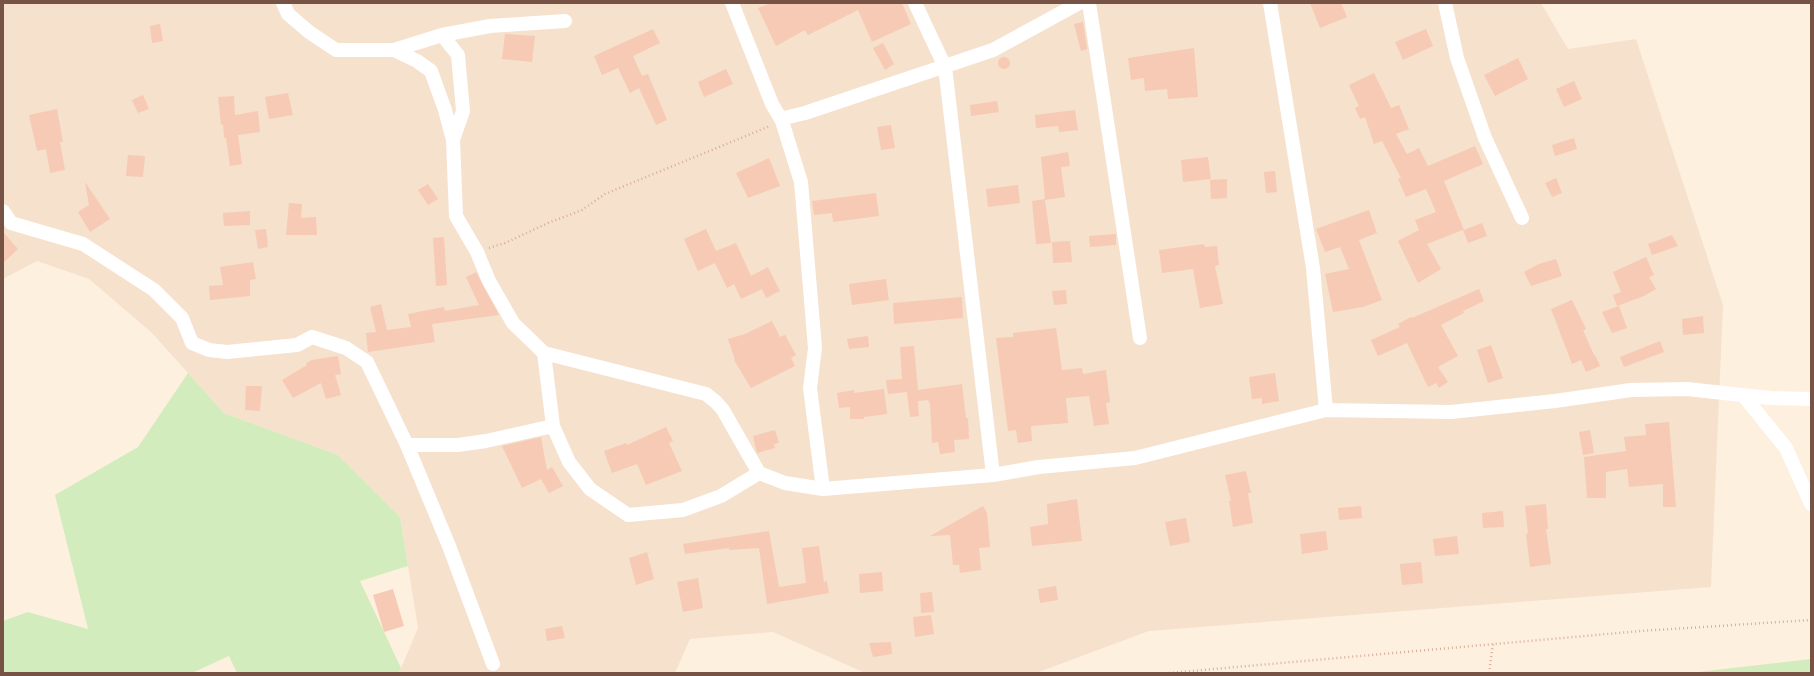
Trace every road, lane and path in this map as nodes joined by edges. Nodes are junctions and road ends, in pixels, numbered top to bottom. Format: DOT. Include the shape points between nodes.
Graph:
graph roads {
  1 [pos="283,3"];
  2 [pos="732,3"];
  3 [pos="915,3"];
  4 [pos="1079,3"];
  5 [pos="1090,3"];
  6 [pos="1270,3"];
  7 [pos="1445,3"];
  8 [pos="565,21"];
  9 [pos="442,35"];
  10 [pos="394,50"];
  11 [pos="946,67"];
  12 [pos="782,121"];
  13 [pos="453,140"];
  14 [pos="3,211"];
  15 [pos="1522,218"];
  16 [pos="477,252"];
  17 [pos="1140,338"];
  18 [pos="544,353"];
  19 [pos="1743,395"];
  20 [pos="1811,399"];
  21 [pos="1326,410"];
  22 [pos="553,426"];
  23 [pos="407,445"];
  24 [pos="759,473"];
  25 [pos="993,475"];
  26 [pos="823,489"];
  27 [pos="1811,504"];
  28 [pos="1811,620"];
  29 [pos="1493,644"];
  30 [pos="493,664"];
  31 [pos="1169,673"];
  32 [pos="1489,673"];
  1 -- 10 [label="street" via="293,19 336,50"];
  2 -- 12 [label="street" via="772,104"];
  3 -- 11 [label="street"];
  4 -- 11 [label="street" via="993,50"];
  5 -- 17 [label="street"];
  6 -- 21 [label="street" via="1313,268"];
  7 -- 15 [label="street" via="1457,58 1485,138"];
  8 -- 9 [label="street" via="490,26"];
  9 -- 10 [label="street"];
  9 -- 13 [label="street" via="458,55 463,111"];
  10 -- 13 [label="street" via="431,71"];
  11 -- 12 [label="street" via="784,118"];
  11 -- 25 [label="street"];
  12 -- 16 [label="path" via="605,194 582,210 505,243"];
  12 -- 26 [label="street" via="801,182 815,348 810,388"];
  13 -- 16 [label="street" via="456,216"];
  14 -- 23 [label="street" via="11,223 83,244 154,290 182,318 192,343 210,350 227,352 297,344 312,337 346,348 366,362"];
  16 -- 18 [label="street" via="489,281 513,323"];
  18 -- 22 [label="street"];
  18 -- 24 [label="street" via="706,394 723,410"];
  19 -- 20 [label="street"];
  19 -- 21 [label="street" via="1687,389 1631,390 1451,412"];
  19 -- 27 [label="street" via="1786,448"];
  21 -- 25 [label="street" via="1135,458 1039,467"];
  22 -- 23 [label="street" via="458,445"];
  22 -- 24 [label="street" via="569,462 590,489 628,516 684,510 721,496"];
  23 -- 30 [label="street"];
  24 -- 26 [label="street" via="785,483"];
  25 -- 26 [label="street"];
  28 -- 29 [label="path"];
  29 -- 31 [label="path"];
  29 -- 32 [label="path"];
}
